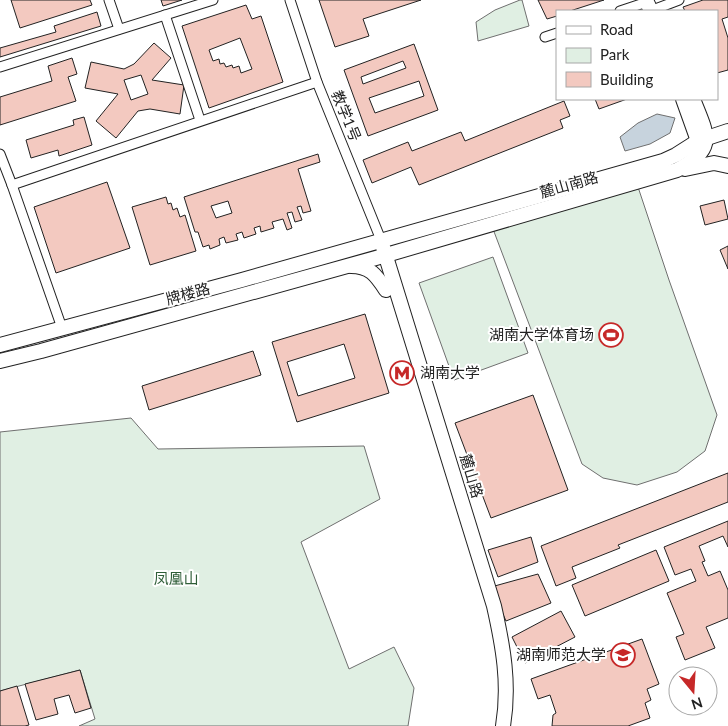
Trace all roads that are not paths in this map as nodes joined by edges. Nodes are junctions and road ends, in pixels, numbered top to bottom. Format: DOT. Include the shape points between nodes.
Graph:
graph roads {
  1 [pos="109,0"];
  2 [pos="213,0"];
  3 [pos="290,0"];
  4 [pos="679,0"];
  5 [pos="653,6"];
  6 [pos="627,10"];
  7 [pos="165,15"];
  8 [pos="119,29"];
  9 [pos="556,33"];
  10 [pos="545,37"];
  11 [pos="0,67"];
  12 [pos="317,82"];
  13 [pos="683,100"];
  14 [pos="693,100"];
  15 [pos="200,120"];
  16 [pos="728,131"];
  17 [pos="703,142"];
  18 [pos="0,154"];
  19 [pos="728,166"];
  20 [pos="665,174"];
  21 [pos="12,185"];
  22 [pos="376,242"];
  23 [pos="416,246"];
  24 [pos="381,257"];
  25 [pos="348,266"];
  26 [pos="390,288"];
  27 [pos="62,328"];
  28 [pos="0,344"];
  29 [pos="0,361"];
  30 [pos="494,726"];
  31 [pos="503,726"];
  1 -- 8 [label="street"];
  2 -- 7 [label="street"];
  3 -- 12 [label="street, 教学1号"];
  4 -- 5 [label="street"];
  5 -- 6 [label="street"];
  7 -- 8 [label="street"];
  7 -- 15 [label="street"];
  8 -- 11 [label="street"];
  9 -- 10 [label="street"];
  12 -- 15 [label="street"];
  12 -- 22 [label="street, 教学1号"];
  13 -- 17 [label="main road"];
  14 -- 17 [label="main road"];
  15 -- 21 [label="street"];
  16 -- 17 [label="main road"];
  17 -- 19 [label="main road"];
  17 -- 20 [label="main road, 麓山南路" via="697,157"];
  17 -- 22 [label="main road, 麓山南路" via="663,160"];
  18 -- 21 [label="street"];
  19 -- 20 [label="main road" via="706,164"];
  20 -- 23 [label="main road, 麓山南路"];
  21 -- 27 [label="street"];
  22 -- 24 [label="main road, 麓山路"];
  22 -- 27 [label="main road, 牌楼路"];
  23 -- 24 [label="main road, 麓山南路"];
  23 -- 26 [label="main road" via="396,267"];
  24 -- 25 [label="main road, 牌楼路"];
  24 -- 26 [label="main road, 麓山路"];
  25 -- 26 [label="main road" via="372,271"];
  25 -- 29 [label="main road, 牌楼路"];
  26 -- 30 [label="main road, 麓山路" via="485,609 496,667"];
  26 -- 31 [label="main road, 麓山路" via="494,606 506,672"];
  27 -- 28 [label="main road, 牌楼路"];
}
